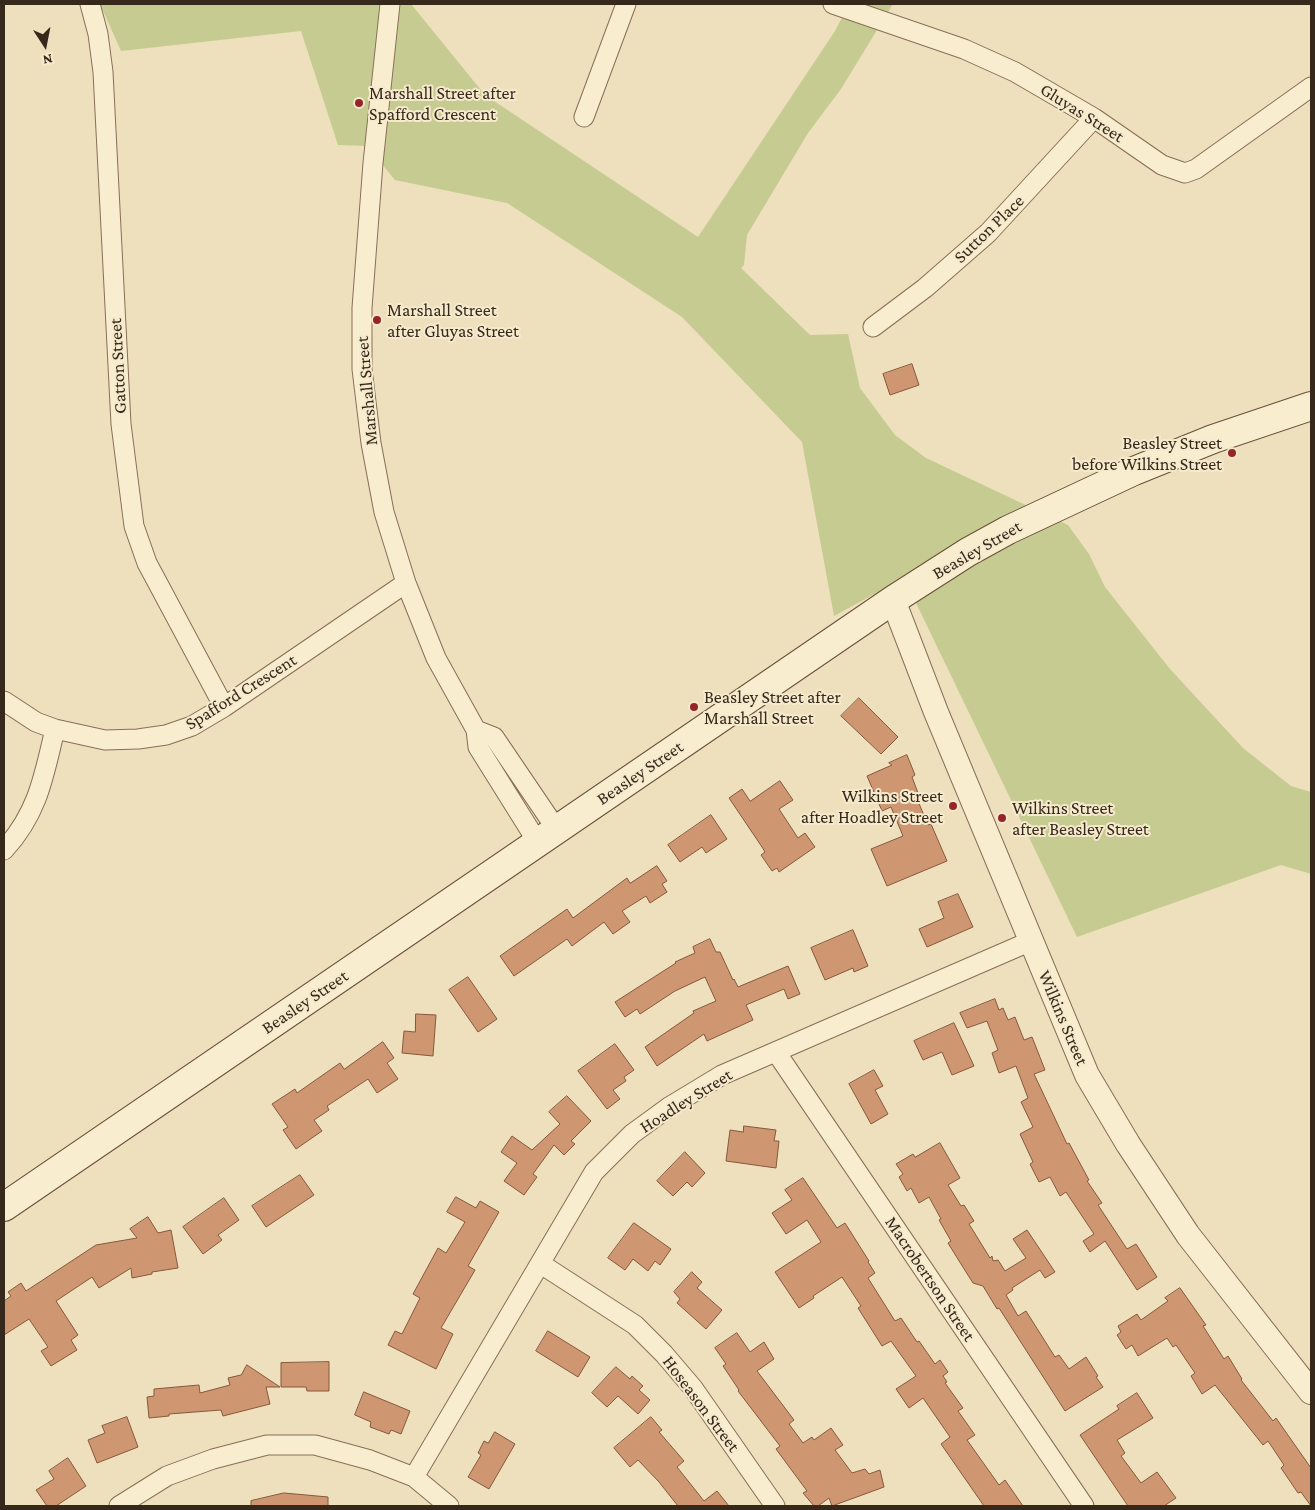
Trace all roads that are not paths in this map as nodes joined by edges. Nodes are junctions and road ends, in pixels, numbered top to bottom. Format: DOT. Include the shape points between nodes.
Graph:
graph roads {
  1 [pos="90,4"];
  2 [pos="390,4"];
  3 [pos="626,4"];
  4 [pos="833,4"];
  5 [pos="1311,87"];
  6 [pos="584,117"];
  7 [pos="1094,118"];
  8 [pos="873,327"];
  9 [pos="1311,406"];
  10 [pos="406,584"];
  11 [pos="893,600"];
  12 [pos="4,701"];
  13 [pos="224,707"];
  14 [pos="55,729"];
  15 [pos="547,836"];
  16 [pos="4,850"];
  17 [pos="1031,941"];
  18 [pos="776,1052"];
  19 [pos="4,1207"];
  20 [pos="540,1264"];
  21 [pos="1311,1392"];
  22 [pos="414,1477"];
  23 [pos="119,1506"];
  24 [pos="449,1506"];
  25 [pos="775,1506"];
  26 [pos="1084,1506"];
  1 -- 13 [label="street, Gatton Street" via="103,72 121,424 134,526 147,564"];
  2 -- 10 [label="street, Marshall Street" via="373,163 362,308 362,369 370,443 384,512"];
  3 -- 6 [label="street"];
  4 -- 7 [label="street, Gluyas Street" via="973,53 1015,72"];
  5 -- 7 [label="street, Gluyas Street" via="1196,169 1185,173 1162,166"];
  7 -- 8 [label="street, Sutton Place" via="988,233 925,288"];
  9 -- 11 [label="main road, Beasley Street" via="1134,471 1008,530"];
  10 -- 13 [label="street, Spafford Crescent"];
  10 -- 15 [label="street, Marshall Street" via="436,658 476,730 494,737"];
  11 -- 15 [label="main road, Beasley Street"];
  11 -- 17 [label="street, Wilkins Street"];
  12 -- 14 [label="street, Spafford Crescent" via="36,722"];
  13 -- 14 [label="street, Spafford Crescent" via="192,726 166,735 138,739 105,740"];
  14 -- 16 [label="street" via="42,786 29,815"];
  15 -- 19 [label="main road, Beasley Street"];
  17 -- 18 [label="street, Hoadley Street"];
  17 -- 21 [label="street, Wilkins Street" via="1087,1075 1128,1144 1188,1234"];
  18 -- 20 [label="street, Hoadley Street" via="722,1075 632,1134 594,1172"];
  18 -- 26 [label="street, Macrobertson Street"];
  20 -- 22 [label="street, Hoadley Street"];
  20 -- 25 [label="street, Hoseason Street" via="635,1325 664,1354 693,1388"];
  22 -- 23 [label="street" via="370,1460 315,1445 267,1445 213,1458 168,1476"];
  22 -- 24 [label="street"];
}
